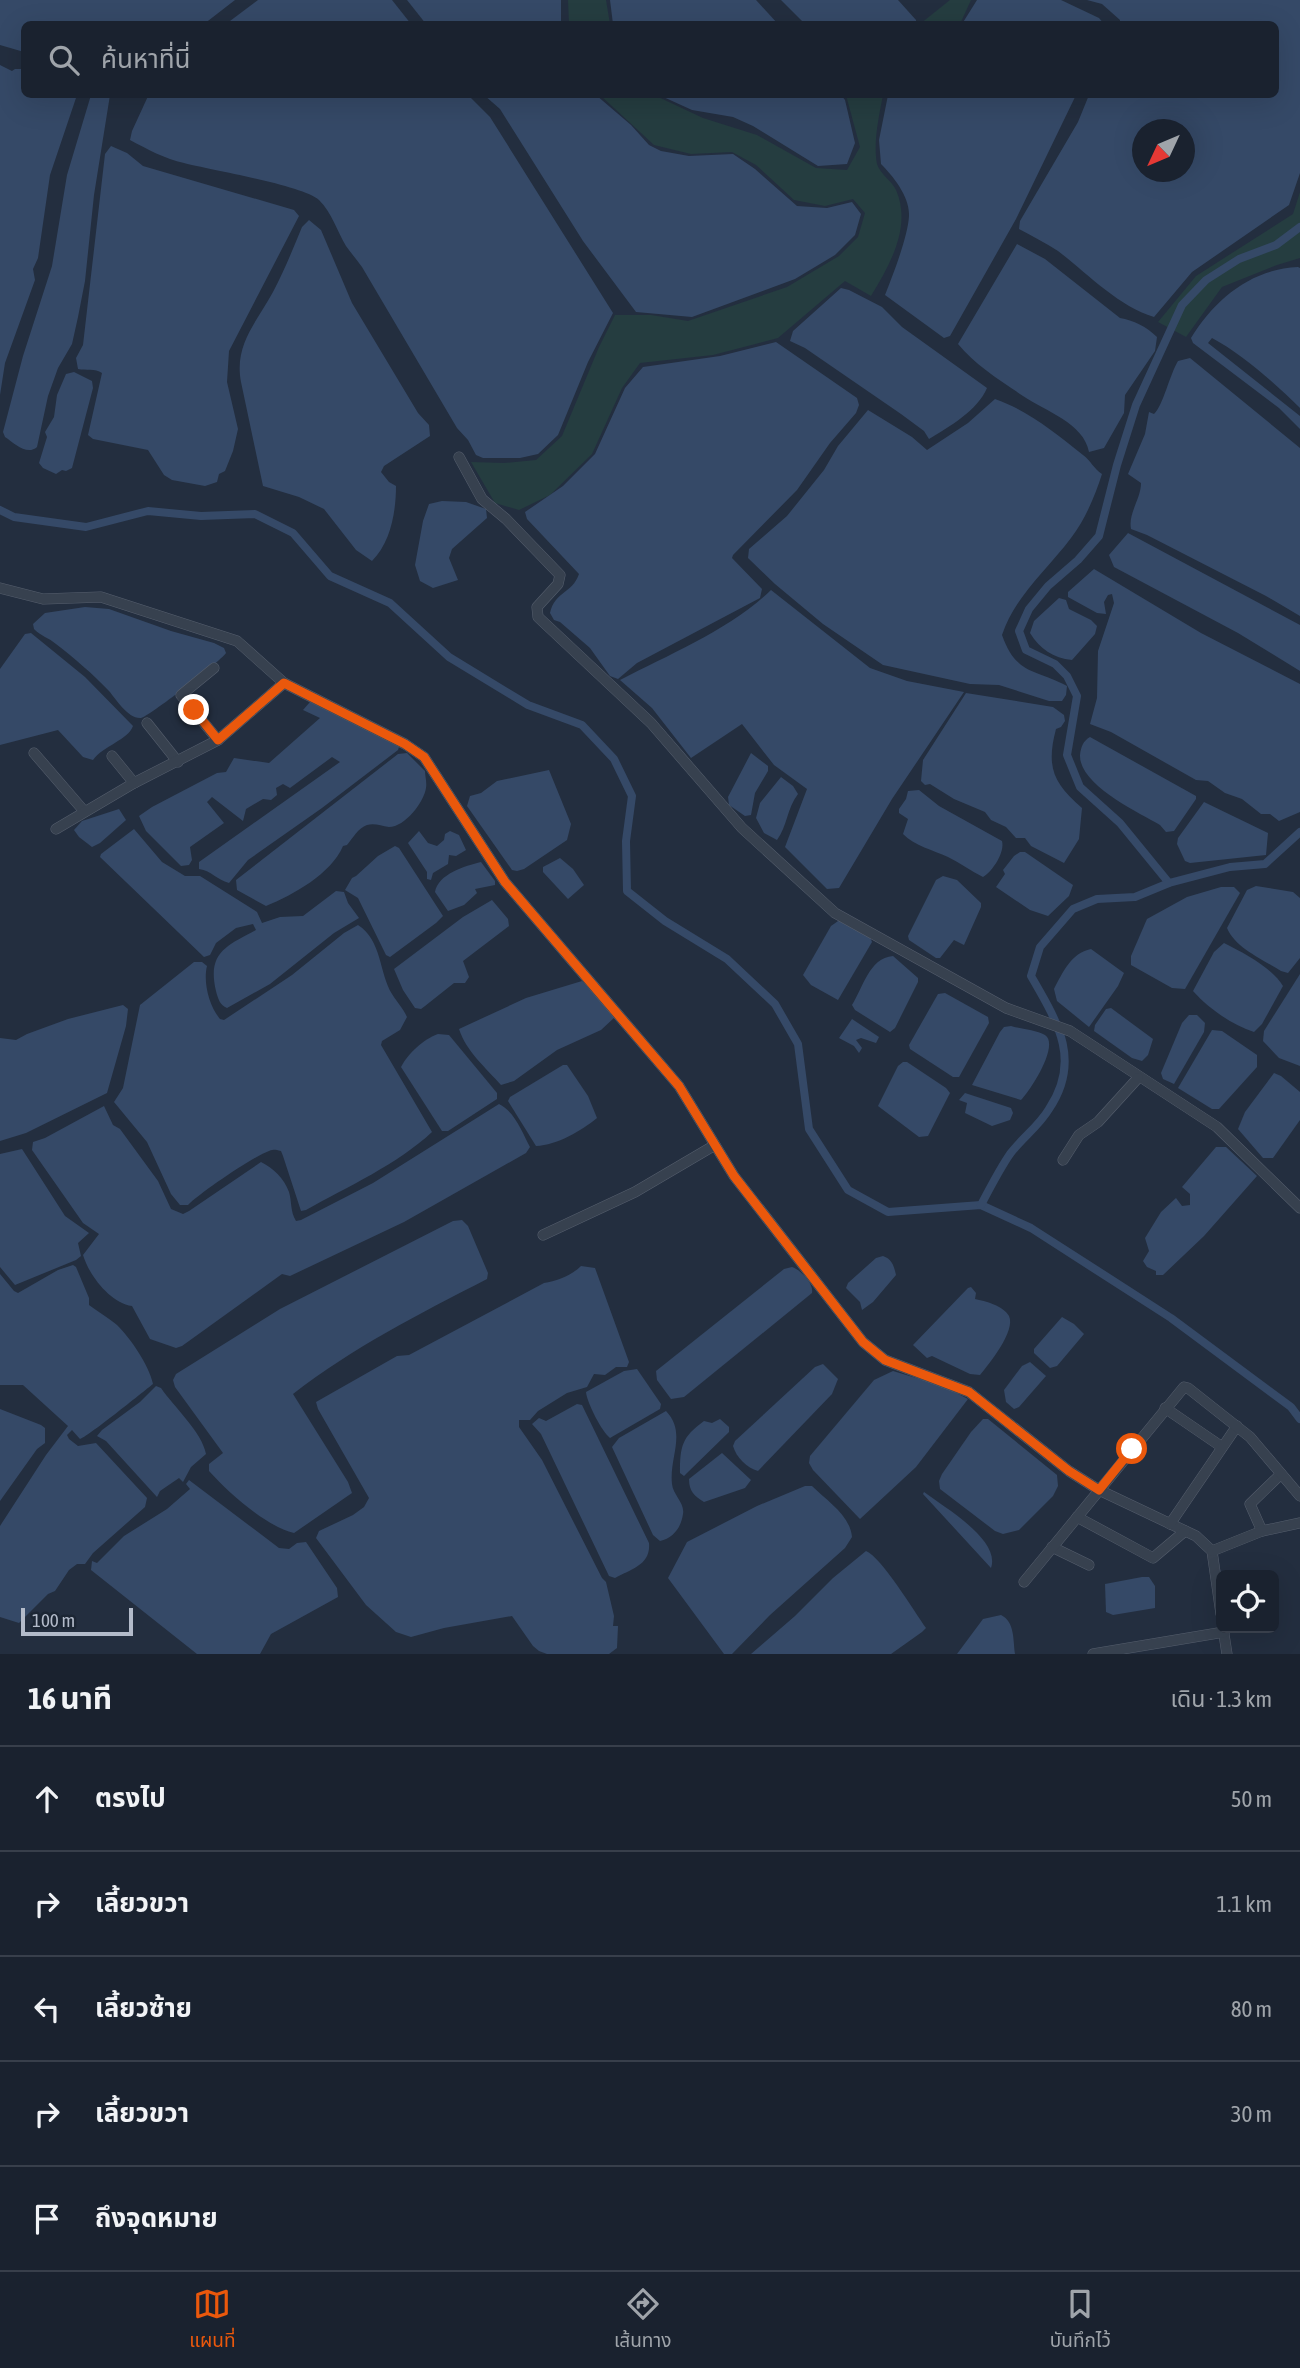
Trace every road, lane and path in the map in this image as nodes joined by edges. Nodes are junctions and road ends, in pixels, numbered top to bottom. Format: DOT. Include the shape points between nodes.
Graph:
graph roads {
  1 [pos="459,457"];
  2 [pos="0,588"];
  3 [pos="214,668"];
  4 [pos="284,683"];
  5 [pos="147,723"];
  6 [pos="218,740"];
  7 [pos="34,753"];
  8 [pos="112,756"];
  9 [pos="178,762"];
  10 [pos="134,783"];
  11 [pos="84,811"];
  12 [pos="56,829"];
  13 [pos="1138,1077"];
  14 [pos="715,1145"];
  15 [pos="1063,1160"];
  16 [pos="1300,1208"];
  17 [pos="543,1236"];
  18 [pos="1165,1408"];
  19 [pos="1237,1426"];
  20 [pos="1222,1447"];
  21 [pos="1281,1474"];
  22 [pos="1099,1490"];
  23 [pos="1300,1496"];
  24 [pos="1077,1517"];
  25 [pos="1300,1523"];
  26 [pos="1170,1524"];
  27 [pos="1185,1531"];
  28 [pos="1262,1531"];
  29 [pos="1052,1547"];
  30 [pos="1212,1551"];
  31 [pos="1089,1565"];
  32 [pos="1216,1579"];
  33 [pos="1024,1582"];
  34 [pos="1216,1631"];
  35 [pos="1224,1633"];
  36 [pos="1093,1654"];
  37 [pos="1227,1654"];
  1 -- 13 [label="street" via="482,499 559,575 558,584 537,607 538,617 651,723 742,828 835,913 1006,1009 1070,1031"];
  2 -- 4 [label="street" via="43,599 101,597 237,641"];
  3 -- 6 [label="street" via="181,695"];
  4 -- 6 [label="street"];
  4 -- 14 [label="street" via="424,757 505,882 679,1086"];
  5 -- 9 [label="street"];
  6 -- 9 [label="street"];
  7 -- 11 [label="street"];
  8 -- 10 [label="street"];
  9 -- 10 [label="street"];
  10 -- 11 [label="street"];
  11 -- 12 [label="street"];
  13 -- 15 [label="street" via="1098,1122 1079,1135"];
  13 -- 16 [label="street" via="1217,1127"];
  14 -- 17 [label="street" via="635,1192"];
  14 -- 22 [label="street" via="863,1342 885,1360 969,1392"];
  18 -- 19 [label="street" via="1180,1390 1188,1388"];
  18 -- 20 [label="street"];
  18 -- 22 [label="street"];
  19 -- 20 [label="street"];
  19 -- 21 [label="street"];
  20 -- 26 [label="street"];
  21 -- 23 [label="street"];
  21 -- 28 [label="street" via="1250,1504"];
  22 -- 24 [label="street"];
  22 -- 26 [label="street"];
  24 -- 27 [label="street" via="1153,1558"];
  24 -- 29 [label="street"];
  25 -- 28 [label="street"];
  26 -- 27 [label="street"];
  27 -- 30 [label="street"];
  28 -- 30 [label="street"];
  29 -- 31 [label="street"];
  29 -- 33 [label="street"];
  30 -- 32 [label="street"];
  34 -- 36 [label="street"];
  35 -- 37 [label="street"];
}
